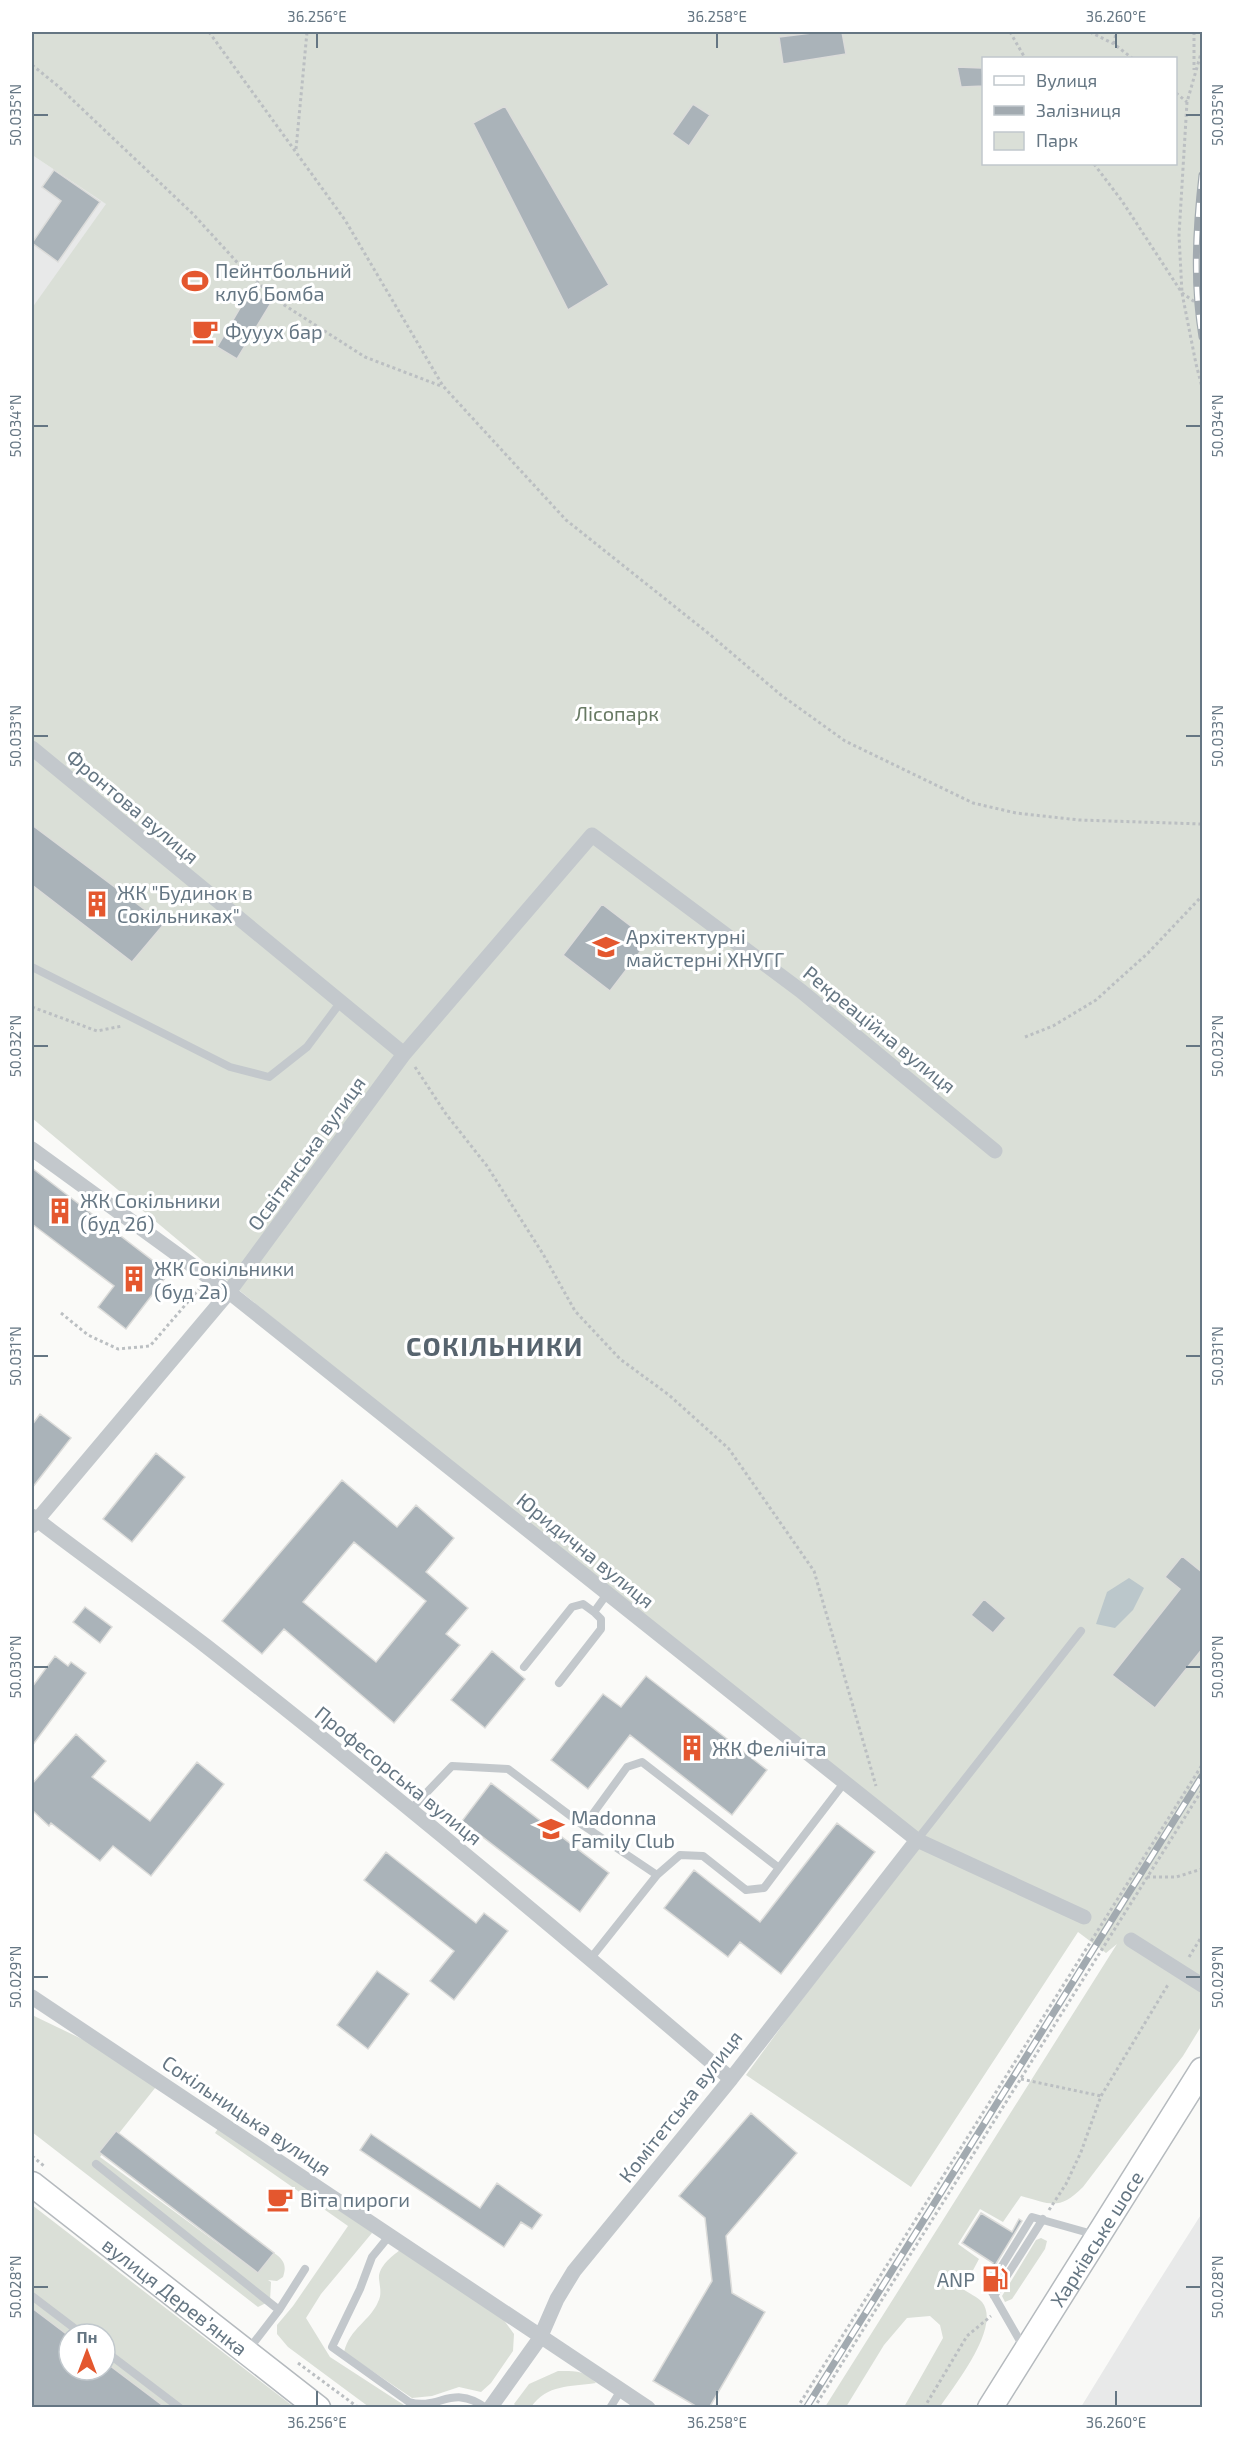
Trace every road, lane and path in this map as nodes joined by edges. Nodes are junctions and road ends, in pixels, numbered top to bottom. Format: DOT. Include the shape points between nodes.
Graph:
graph roads {
  1 [pos="209,32"];
  2 [pos="307,32"];
  3 [pos="682,32"];
  4 [pos="757,32"];
  5 [pos="1010,32"];
  6 [pos="1090,32"];
  7 [pos="1116,32"];
  8 [pos="1194,32"];
  9 [pos="1114,44"];
  10 [pos="1203,50"];
  11 [pos="1024,57"];
  12 [pos="1131,57"];
  13 [pos="32,65"];
  14 [pos="1194,74"];
  15 [pos="1177,94"];
  16 [pos="1187,102"];
  17 [pos="296,150"];
  18 [pos="1095,165"];
  19 [pos="1182,293"];
  20 [pos="1203,307"];
  21 [pos="1196,364"];
  22 [pos="1203,365"];
  23 [pos="443,386"];
  24 [pos="1203,387"];
  25 [pos="32,748"];
  26 [pos="1203,824"];
  27 [pos="592,835"];
  28 [pos="1203,896"];
  29 [pos="32,968"];
  30 [pos="340,1003"];
  31 [pos="32,1007"];
  32 [pos="141,1022"];
  33 [pos="1025,1037"];
  34 [pos="404,1054"];
  35 [pos="32,1149"];
  36 [pos="995,1151"];
  37 [pos="209,1278"];
  38 [pos="230,1292"];
  39 [pos="61,1312"];
  40 [pos="33,1521"];
  41 [pos="607,1594"];
  42 [pos="594,1612"];
  43 [pos="1081,1631"];
  44 [pos="524,1667"];
  45 [pos="559,1683"];
  46 [pos="1203,1765"];
  47 [pos="844,1784"];
  48 [pos="1203,1790"];
  49 [pos="876,1791"];
  50 [pos="410,1810"];
  51 [pos="584,1826"];
  52 [pos="917,1840"];
  53 [pos="779,1869"];
  54 [pos="1203,1869"];
  55 [pos="657,1875"];
  56 [pos="1147,1876"];
  57 [pos="1084,1917"];
  58 [pos="1203,1936"];
  59 [pos="1131,1940"];
  60 [pos="591,1958"];
  61 [pos="1178,1969"];
  62 [pos="1203,1985"];
  63 [pos="32,1997"];
  64 [pos="1203,2070"];
  65 [pos="731,2079"];
  66 [pos="1021,2079"];
  67 [pos="1101,2096"];
  68 [pos="96,2164"];
  69 [pos="32,2184"];
  70 [pos="1043,2219"];
  71 [pos="390,2235"];
  72 [pos="1097,2236"];
  73 [pos="305,2269"];
  74 [pos="32,2296"];
  75 [pos="1001,2308"];
  76 [pos="279,2310"];
  77 [pos="66,2322"];
  78 [pos="540,2338"];
  79 [pos="1026,2350"];
  80 [pos="246,2352"];
  81 [pos="117,2360"];
  82 [pos="621,2390"];
  83 [pos="180,2408"];
  84 [pos="318,2408"];
  85 [pos="488,2408"];
  86 [pos="609,2408"];
  87 [pos="648,2408"];
  88 [pos="797,2408"];
  89 [pos="814,2408"];
  90 [pos="924,2408"];
  91 [pos="990,2408"];
  1 -- 17 [label="path"];
  2 -- 17 [label="path"];
  3 -- 4 [label="path"];
  5 -- 11 [label="path"];
  6 -- 9 [label="path"];
  7 -- 9 [label="path"];
  8 -- 14 [label="path"];
  9 -- 12 [label="path"];
  10 -- 14 [label="path"];
  13 -- 23 [label="path" via="185,206 278,302 365,357"];
  14 -- 16 [label="path"];
  15 -- 16 [label="path"];
  16 -- 19 [label="path" via="1179,235"];
  17 -- 23 [label="path" via="345,220"];
  18 -- 19 [label="path"];
  19 -- 20 [label="path"];
  19 -- 21 [label="path"];
  21 -- 22 [label="path"];
  21 -- 24 [label="path"];
  23 -- 26 [label="path" via="566,520 781,695 845,741 973,803 1016,813 1079,820"];
  25 -- 30 [label="street, Фронтова вулиця"];
  27 -- 34 [label="street, Освітянська вулиця"];
  27 -- 36 [label="street, Рекреаційна вулиця" via="801,991"];
  28 -- 33 [label="path" via="1096,1000 1053,1026"];
  29 -- 32 [label="lane"];
  30 -- 32 [label="lane" via="307,1047 269,1077 230,1066"];
  30 -- 34 [label="street, Фронтова вулиця"];
  31 -- 32 [label="path" via="97,1031"];
  34 -- 38 [label="street, Освітянська вулиця"];
  34 -- 49 [label="path" via="487,1166 575,1311 620,1359 669,1395 729,1449 814,1571"];
  35 -- 37 [label="street, Юридична вулиця"];
  37 -- 38 [label="street, Юридична вулиця"];
  37 -- 39 [label="path" via="150,1346 118,1349 88,1335"];
  38 -- 40 [label="street, Освітянська вулиця"];
  38 -- 41 [label="street, Юридична вулиця"];
  40 -- 50 [label="street, Професорська вулиця" via="206,1646"];
  41 -- 42 [label="lane"];
  41 -- 47 [label="street, Юридична вулиця"];
  42 -- 44 [label="lane" via="583,1604 572,1607"];
  42 -- 45 [label="lane" via="601,1619 601,1629"];
  43 -- 52 [label="lane"];
  46 -- 88 [label="path"];
  47 -- 52 [label="street, Юридична вулиця"];
  47 -- 53 [label="lane"];
  48 -- 56 [label="path"];
  50 -- 51 [label="lane" via="452,1766 508,1769"];
  50 -- 60 [label="street, Професорська вулиця"];
  51 -- 53 [label="lane" via="627,1767 642,1762"];
  51 -- 55 [label="lane"];
  52 -- 57 [label="street, Юридична вулиця"];
  52 -- 65 [label="street, Комітетська вулиця"];
  53 -- 55 [label="lane" via="764,1888 746,1890 703,1856 680,1855"];
  54 -- 56 [label="path" via="1176,1878"];
  55 -- 60 [label="lane"];
  56 -- 66 [label="path"];
  58 -- 61 [label="path"];
  59 -- 61 [label="street"];
  60 -- 65 [label="street, Професорська вулиця"];
  61 -- 62 [label="street"];
  61 -- 67 [label="path"];
  63 -- 71 [label="street, Сокільницька вулиця"];
  64 -- 72 [label="main road, Харківське шосе"];
  65 -- 78 [label="street, Комітетська вулиця" via="574,2271"];
  66 -- 67 [label="path"];
  66 -- 89 [label="path"];
  67 -- 70 [label="path" via="1066,2184"];
  68 -- 76 [label="lane"];
  69 -- 80 [label="main road, вулиця Дерев’янка"];
  70 -- 72 [label="lane"];
  70 -- 75 [label="lane" via="1032,2217 989,2287"];
  71 -- 78 [label="street, Сокільницька вулиця"];
  71 -- 85 [label="lane" via="372,2257 332,2347 409,2402 418,2405 458,2395"];
  72 -- 79 [label="main road, Харківське шосе"];
  73 -- 76 [label="lane"];
  74 -- 77 [label="lane"];
  75 -- 79 [label="lane"];
  75 -- 90 [label="path" via="966,2336"];
  76 -- 80 [label="lane"];
  78 -- 82 [label="street, Сокільницька вулиця"];
  78 -- 85 [label="street, Комітетська вулиця"];
  79 -- 91 [label="main road, Харківське шосе"];
  80 -- 84 [label="main road, вулиця Дерев’янка"];
  81 -- 83 [label="lane"];
  82 -- 86 [label="lane"];
  82 -- 87 [label="street, Сокільницька вулиця"];
}
